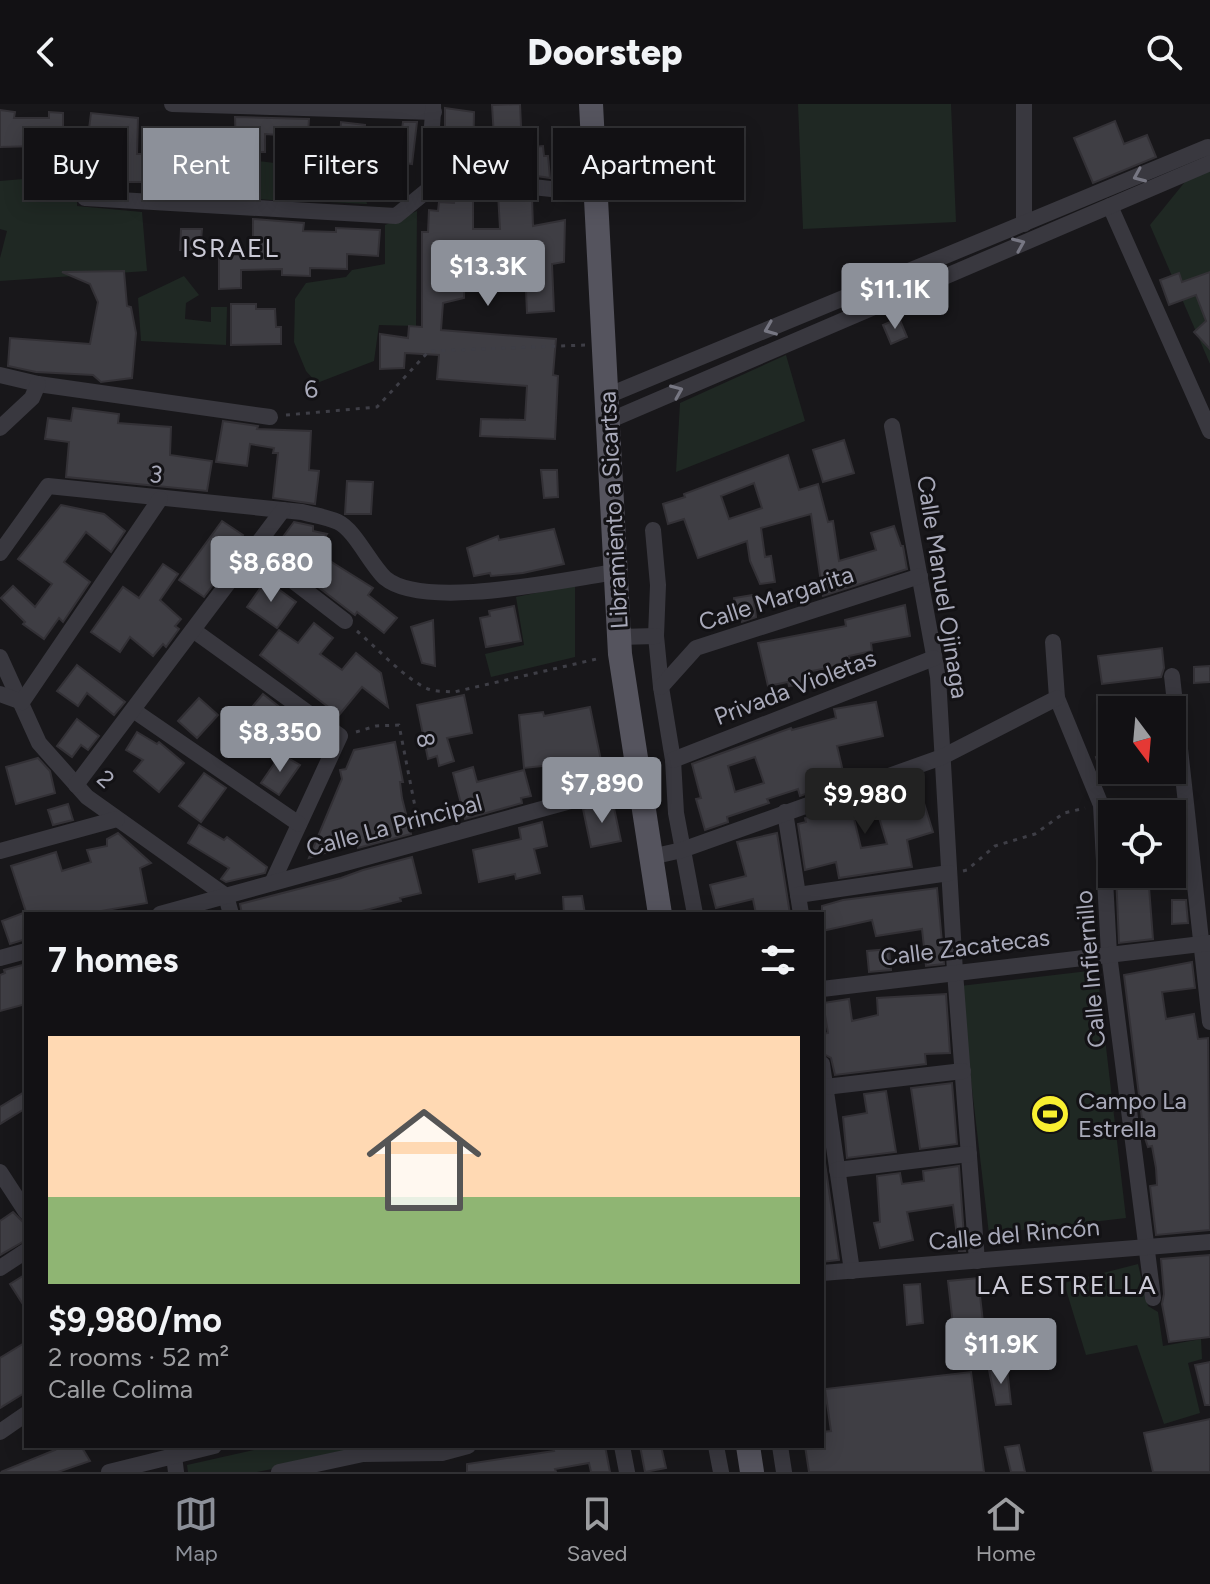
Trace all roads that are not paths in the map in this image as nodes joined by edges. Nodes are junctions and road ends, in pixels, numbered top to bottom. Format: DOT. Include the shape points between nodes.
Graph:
graph roads {
  1 [pos="172,104"];
  2 [pos="591,104"];
  3 [pos="1024,104"];
  4 [pos="433,108"];
  5 [pos="592,128"];
  6 [pos="1210,150"];
  7 [pos="1210,163"];
  8 [pos="423,194"];
  9 [pos="120,200"];
  10 [pos="595,200"];
  11 [pos="1110,206"];
  12 [pos="1024,224"];
  13 [pos="0,375"];
  14 [pos="38,384"];
  15 [pos="607,396"];
  16 [pos="270,417"];
  17 [pos="606,422"];
  18 [pos="892,426"];
  19 [pos="0,428"];
  20 [pos="1210,431"];
  21 [pos="160,499"];
  22 [pos="283,510"];
  23 [pos="653,530"];
  24 [pos="253,550"];
  25 [pos="0,553"];
  26 [pos="616,572"];
  27 [pos="920,576"];
  28 [pos="345,621"];
  29 [pos="193,630"];
  30 [pos="656,636"];
  31 [pos="1053,642"];
  32 [pos="619,646"];
  33 [pos="0,657"];
  34 [pos="934,658"];
  35 [pos="1172,676"];
  36 [pos="661,687"];
  37 [pos="1057,698"];
  38 [pos="0,699"];
  39 [pos="22,702"];
  40 [pos="133,710"];
  41 [pos="942,757"];
  42 [pos="673,760"];
  43 [pos="640,782"];
  44 [pos="76,785"];
  45 [pos="785,812"];
  46 [pos="117,819"];
  47 [pos="299,824"];
  48 [pos="682,850"];
  49 [pos="0,851"];
  50 [pos="651,857"];
  51 [pos="949,873"];
  52 [pos="272,883"];
  53 [pos="798,895"];
  54 [pos="226,896"];
  55 [pos="167,912"];
  56 [pos="230,912"];
  57 [pos="660,912"];
  58 [pos="695,912"];
  59 [pos="801,912"];
  60 [pos="1205,944"];
  61 [pos="24,952"];
  62 [pos="1109,954"];
  63 [pos="0,958"];
  64 [pos="955,972"];
  65 [pos="824,989"];
  66 [pos="1210,1022"];
  67 [pos="963,1071"];
  68 [pos="824,1079"];
  69 [pos="825,1087"];
  70 [pos="826,1127"];
  71 [pos="969,1154"];
  72 [pos="837,1170"];
  73 [pos="0,1172"];
  74 [pos="24,1209"];
  75 [pos="1210,1242"];
  76 [pos="1145,1247"];
  77 [pos="24,1252"];
  78 [pos="977,1261"];
  79 [pos="0,1268"];
  80 [pos="852,1271"];
  81 [pos="824,1273"];
  82 [pos="1153,1298"];
  83 [pos="24,1415"];
  84 [pos="0,1432"];
  85 [pos="210,1448"];
  86 [pos="457,1448"];
  87 [pos="622,1448"];
  88 [pos="716,1448"];
  89 [pos="748,1448"];
  90 [pos="780,1448"];
  91 [pos="431,1453"];
  92 [pos="175,1464"];
  93 [pos="308,1469"];
  94 [pos="109,1472"];
  95 [pos="279,1472"];
  96 [pos="435,1472"];
  97 [pos="627,1472"];
  98 [pos="721,1472"];
  99 [pos="752,1472"];
  100 [pos="784,1472"];
  1 -- 4 [label="street"];
  2 -- 5 [label="main road, Libramiento a Sicartsa"];
  3 -- 12 [label="street"];
  6 -- 12 [label="street, one-way"];
  7 -- 11 [label="street"];
  8 -- 9 [label="street" via="396,216"];
  10 -- 15 [label="main road, Libramiento a Sicartsa"];
  17 -- 11 [label="street, one-way"];
  11 -- 20 [label="street"];
  12 -- 15 [label="street, one-way"];
  13 -- 14 [label="street"];
  14 -- 16 [label="street"];
  14 -- 19 [label="street" via="32,398"];
  15 -- 17 [label="main road, Libramiento a Sicartsa"];
  17 -- 26 [label="main road, Libramiento a Sicartsa"];
  18 -- 27 [label="street, Calle Manuel Ojinaga"];
  21 -- 22 [label="street, 3"];
  21 -- 25 [label="street, 3" via="48,486"];
  21 -- 39 [label="street"];
  22 -- 24 [label="street"];
  22 -- 26 [label="street, 3" via="340,522 386,578 424,593 480,592"];
  23 -- 30 [label="street"];
  24 -- 28 [label="street"];
  24 -- 29 [label="street"];
  26 -- 32 [label="main road, Libramiento a Sicartsa"];
  27 -- 34 [label="street, Calle Manuel Ojinaga"];
  27 -- 36 [label="street, Calle Margarita" via="696,648"];
  29 -- 40 [label="street"];
  29 -- 47 [label="street" via="340,736"];
  30 -- 32 [label="street"];
  30 -- 36 [label="street"];
  31 -- 37 [label="street, Calle Infiernillo"];
  32 -- 43 [label="main road, Libramiento a Sicartsa"];
  33 -- 39 [label="street, 2"];
  34 -- 41 [label="street, Calle Manuel Ojinaga"];
  34 -- 42 [label="street, Privada Violetas"];
  35 -- 60 [label="street"];
  36 -- 42 [label="street"];
  37 -- 41 [label="street"];
  37 -- 62 [label="street, Calle Infiernillo" via="1101,805"];
  38 -- 39 [label="street"];
  39 -- 44 [label="street, 2" via="39,743"];
  40 -- 44 [label="street"];
  40 -- 47 [label="street"];
  41 -- 45 [label="street"];
  41 -- 51 [label="street, Calle Manuel Ojinaga"];
  42 -- 48 [label="street"];
  43 -- 50 [label="main road, Libramiento a Sicartsa"];
  43 -- 52 [label="street, Calle La Principal"];
  44 -- 46 [label="street, 2"];
  45 -- 48 [label="street"];
  45 -- 53 [label="street"];
  46 -- 49 [label="street"];
  46 -- 54 [label="street, 2"];
  47 -- 52 [label="street"];
  48 -- 50 [label="street"];
  48 -- 58 [label="street"];
  50 -- 57 [label="main road, Libramiento a Sicartsa"];
  51 -- 53 [label="street"];
  51 -- 64 [label="street, Calle Manuel Ojinaga"];
  52 -- 54 [label="street, Calle La Principal"];
  53 -- 59 [label="street"];
  54 -- 55 [label="street, Calle La Principal"];
  54 -- 56 [label="street"];
  60 -- 62 [label="street, Calle Zacatecas"];
  60 -- 66 [label="street"];
  61 -- 63 [label="street"];
  62 -- 64 [label="street, Calle Zacatecas"];
  62 -- 76 [label="street, Calle Infiernillo"];
  64 -- 65 [label="street, Calle Zacatecas"];
  64 -- 67 [label="street, Calle Manuel Ojinaga"];
  67 -- 69 [label="street"];
  67 -- 71 [label="street, Calle Manuel Ojinaga"];
  68 -- 69 [label="street"];
  69 -- 70 [label="street"];
  70 -- 72 [label="street"];
  71 -- 72 [label="street"];
  71 -- 78 [label="street, Calle Manuel Ojinaga"];
  72 -- 80 [label="street"];
  73 -- 74 [label="street"];
  75 -- 76 [label="street, Calle del Rincón"];
  76 -- 78 [label="street, Calle del Rincón"];
  76 -- 82 [label="street, Calle Infiernillo"];
  77 -- 79 [label="street"];
  78 -- 80 [label="street, Calle del Rincón"];
  80 -- 81 [label="street, Calle del Rincón"];
  83 -- 84 [label="street"];
  85 -- 92 [label="street"];
  86 -- 91 [label="street"];
  87 -- 97 [label="street"];
  88 -- 98 [label="street"];
  89 -- 99 [label="main road"];
  90 -- 100 [label="street"];
  91 -- 93 [label="street" via="363,1454"];
  91 -- 96 [label="street"];
  92 -- 94 [label="street"];
  93 -- 95 [label="street"];
}
